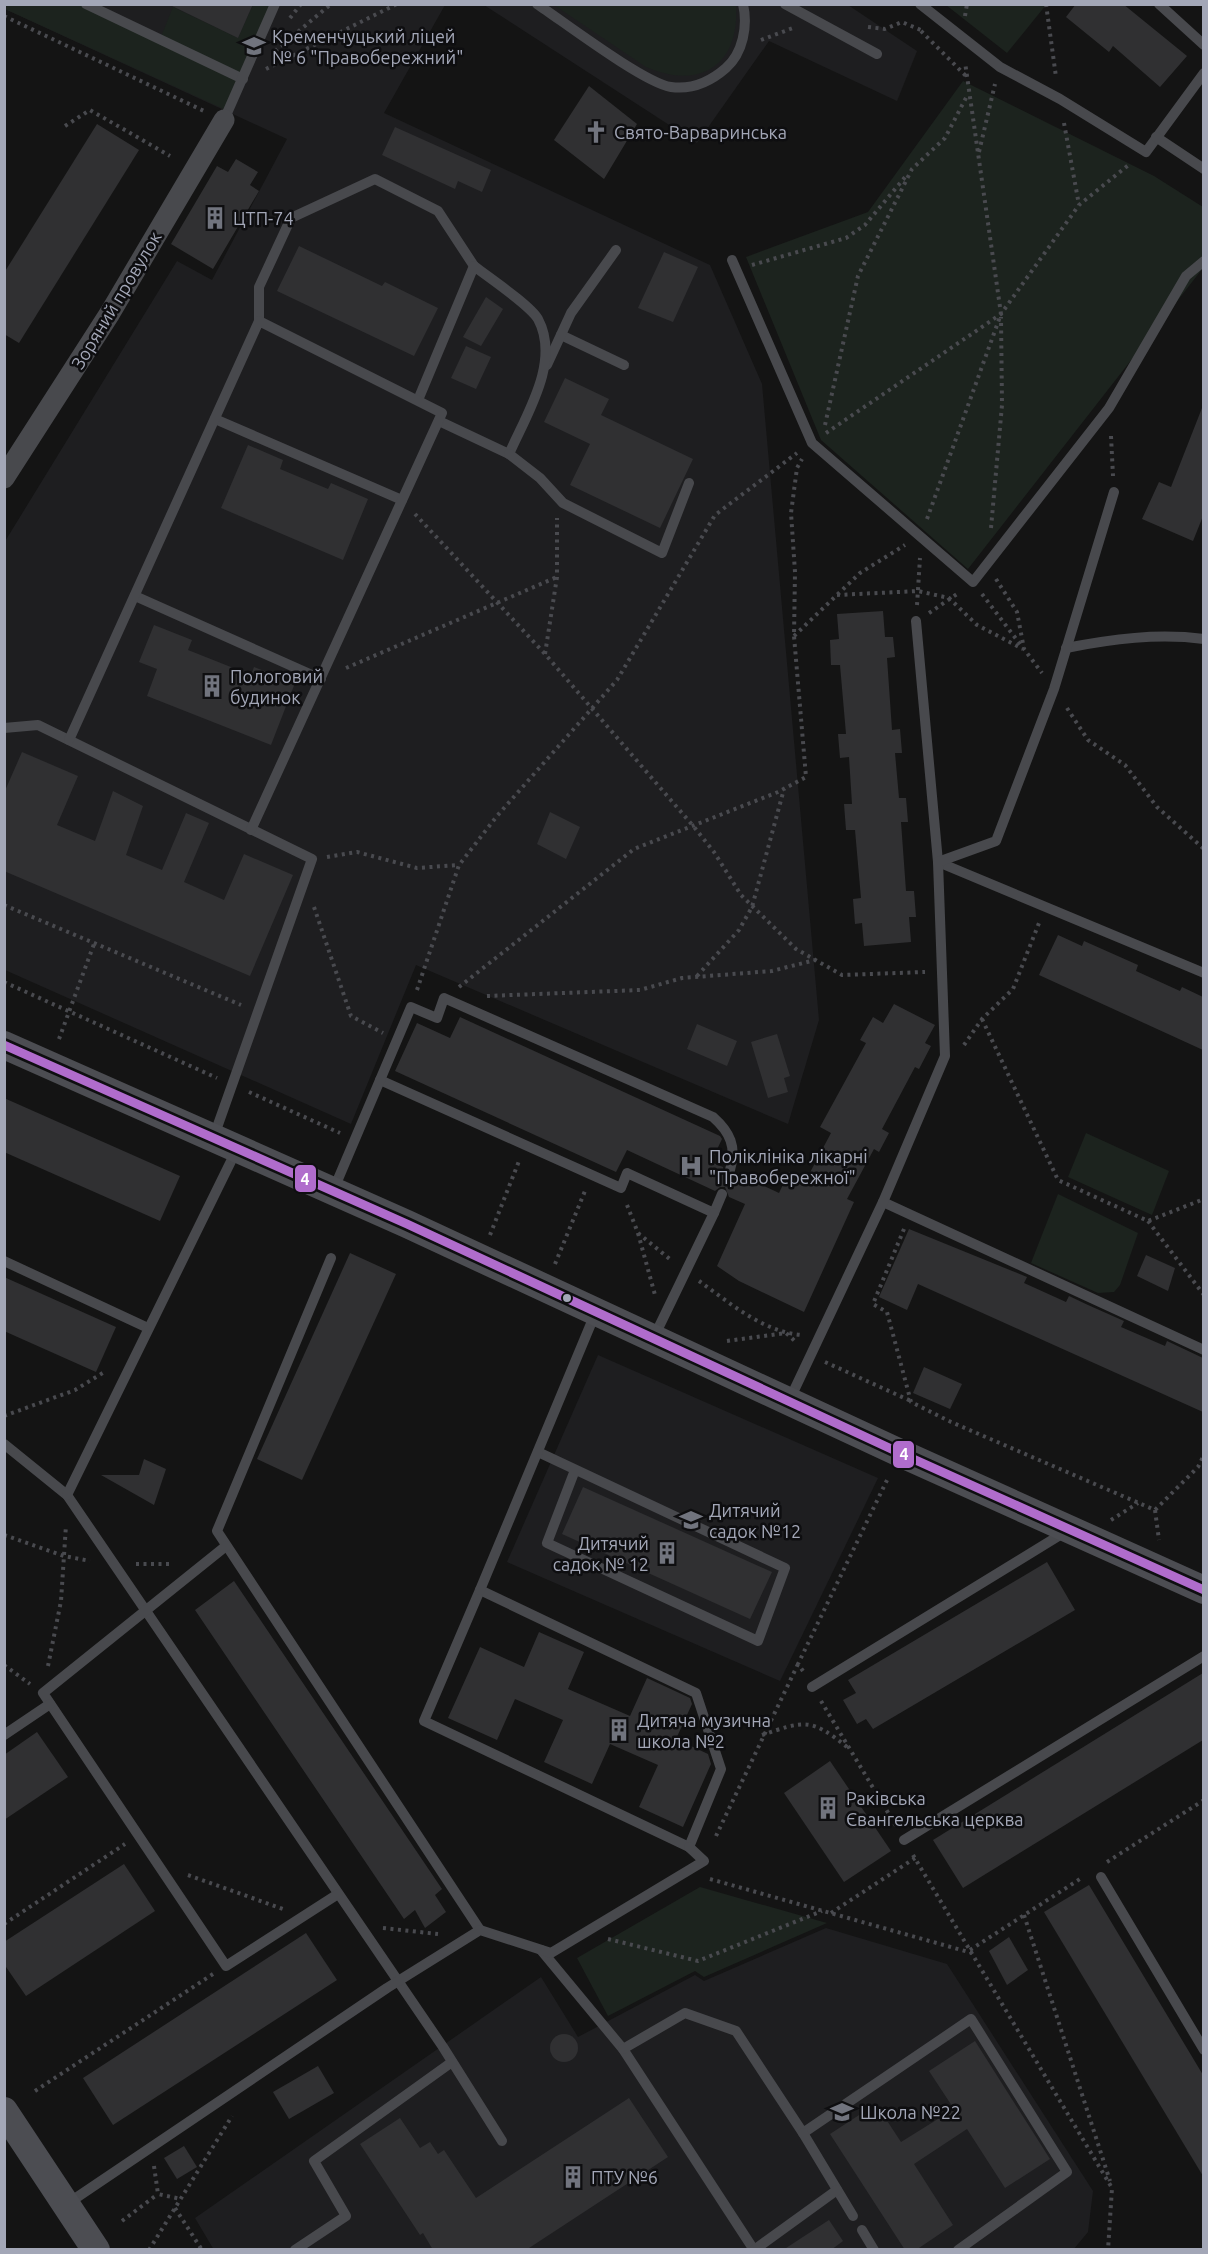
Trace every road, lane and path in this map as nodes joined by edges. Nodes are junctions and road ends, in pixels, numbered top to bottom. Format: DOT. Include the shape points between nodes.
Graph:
graph roads {
  1 [pos="86,4"];
  2 [pos="275,4"];
  3 [pos="331,4"];
  4 [pos="397,4"];
  5 [pos="537,4"];
  6 [pos="743,4"];
  7 [pos="785,4"];
  8 [pos="920,4"];
  9 [pos="1046,4"];
  10 [pos="1159,4"];
  11 [pos="4,16"];
  12 [pos="913,21"];
  13 [pos="962,40"];
  14 [pos="1203,45"];
  15 [pos="878,54"];
  16 [pos="1000,67"];
  17 [pos="1203,73"];
  18 [pos="966,76"];
  19 [pos="243,79"];
  20 [pos="969,93"];
  21 [pos="1060,99"];
  22 [pos="224,120"];
  23 [pos="65,126"];
  24 [pos="1156,137"];
  25 [pos="1146,152"];
  26 [pos="170,156"];
  27 [pos="978,156"];
  28 [pos="912,169"];
  29 [pos="1203,169"];
  30 [pos="1079,205"];
  31 [pos="616,250"];
  32 [pos="1203,261"];
  33 [pos="734,265"];
  34 [pos="474,266"];
  35 [pos="1001,314"];
  36 [pos="260,321"];
  37 [pos="561,335"];
  38 [pos="624,365"];
  39 [pos="544,371"];
  40 [pos="418,400"];
  41 [pos="1109,408"];
  42 [pos="215,419"];
  43 [pos="438,421"];
  44 [pos="812,443"];
  45 [pos="509,454"];
  46 [pos="4,478"];
  47 [pos="689,483"];
  48 [pos="1114,492"];
  49 [pos="555,494"];
  50 [pos="402,500"];
  51 [pos="921,536"];
  52 [pos="988,566"];
  53 [pos="557,577"];
  54 [pos="973,582"];
  55 [pos="918,591"];
  56 [pos="837,595"];
  57 [pos="135,596"];
  58 [pos="950,598"];
  59 [pos="497,603"];
  60 [pos="916,621"];
  61 [pos="794,636"];
  62 [pos="1203,639"];
  63 [pos="1066,648"];
  64 [pos="1024,649"];
  65 [pos="545,654"];
  66 [pos="321,678"];
  67 [pos="1054,689"];
  68 [pos="592,709"];
  69 [pos="4,728"];
  70 [pos="69,740"];
  71 [pos="785,788"];
  72 [pos="694,826"];
  73 [pos="252,830"];
  74 [pos="1203,849"];
  75 [pos="312,859"];
  76 [pos="938,862"];
  77 [pos="459,865"];
  78 [pos="305,879"];
  79 [pos="4,905"];
  80 [pos="1046,906"];
  81 [pos="753,907"];
  82 [pos="93,944"];
  83 [pos="815,960"];
  84 [pos="941,971"];
  85 [pos="1203,973"];
  86 [pos="696,977"];
  87 [pos="4,982"];
  88 [pos="444,998"];
  89 [pos="411,1007"];
  90 [pos="69,1011"];
  91 [pos="258,1012"];
  92 [pos="982,1019"];
  93 [pos="397,1040"];
  94 [pos="4,1045"];
  95 [pos="56,1046"];
  96 [pos="958,1052"];
  97 [pos="380,1080"];
  98 [pos="232,1084"];
  99 [pos="355,1140"];
  100 [pos="225,1144"];
  101 [pos="525,1145"];
  102 [pos="730,1170"];
  103 [pos="591,1174"];
  104 [pos="621,1188"];
  105 [pos="333,1191"];
  106 [pos="722,1194"];
  107 [pos="1203,1199"];
  108 [pos="883,1202"];
  109 [pos="714,1214"];
  110 [pos="910,1214"];
  111 [pos="1148,1221"];
  112 [pos="638,1233"];
  113 [pos="488,1241"];
  114 [pos="332,1258"];
  115 [pos="4,1261"];
  116 [pos="552,1271"];
  117 [pos="686,1272"];
  118 [pos="1203,1295"];
  119 [pos="596,1312"];
  120 [pos="148,1328"];
  121 [pos="657,1330"];
  122 [pos="786,1333"];
  123 [pos="821,1336"];
  124 [pos="719,1342"];
  125 [pos="1203,1350"];
  126 [pos="811,1356"];
  127 [pos="110,1367"];
  128 [pos="789,1401"];
  129 [pos="911,1402"];
  130 [pos="4,1416"];
  131 [pos="4,1444"];
  132 [pos="538,1452"];
  133 [pos="900,1453"];
  134 [pos="1203,1455"];
  135 [pos="575,1470"];
  136 [pos="67,1495"];
  137 [pos="1069,1529"];
  138 [pos="4,1535"];
  139 [pos="226,1546"];
  140 [pos="64,1556"];
  141 [pos="114,1564"];
  142 [pos="204,1564"];
  143 [pos="480,1590"];
  144 [pos="1203,1590"];
  145 [pos="146,1610"];
  146 [pos="1203,1656"];
  147 [pos="798,1664"];
  148 [pos="4,1665"];
  149 [pos="812,1687"];
  150 [pos="43,1693"];
  151 [pos="50,1704"];
  152 [pos="4,1735"];
  153 [pos="762,1735"];
  154 [pos="850,1749"];
  155 [pos="138,1835"];
  156 [pos="904,1840"];
  157 [pos="689,1847"];
  158 [pos="915,1858"];
  159 [pos="704,1862"];
  160 [pos="158,1864"];
  161 [pos="701,1876"];
  162 [pos="1101,1877"];
  163 [pos="338,1894"];
  164 [pos="822,1911"];
  165 [pos="831,1913"];
  166 [pos="1024,1915"];
  167 [pos="303,1916"];
  168 [pos="4,1924"];
  169 [pos="359,1926"];
  170 [pos="480,1930"];
  171 [pos="468,1937"];
  172 [pos="598,1937"];
  173 [pos="541,1950"];
  174 [pos="972,1953"];
  175 [pos="226,1966"];
  176 [pos="397,1982"];
  177 [pos="623,2049"];
  178 [pos="1203,2050"];
  179 [pos="452,2062"];
  180 [pos="35,2091"];
  181 [pos="4,2111"];
  182 [pos="236,2111"];
  183 [pos="803,2133"];
  184 [pos="502,2141"];
  185 [pos="151,2147"];
  186 [pos="1112,2188"];
  187 [pos="837,2190"];
  188 [pos="158,2194"];
  189 [pos="181,2199"];
  190 [pos="66,2204"];
  191 [pos="176,2208"];
  192 [pos="853,2216"];
  193 [pos="122,2221"];
  194 [pos="861,2230"];
  195 [pos="301,2248"];
  196 [pos="96,2250"];
  197 [pos="149,2250"];
  198 [pos="202,2250"];
  199 [pos="754,2250"];
  200 [pos="874,2250"];
  201 [pos="958,2250"];
  202 [pos="1108,2250"];
  1 -- 19 [label="lane"];
  2 -- 19 [label="lane"];
  3 -- 19 [label="path"];
  4 -- 19 [label="path"];
  5 -- 6 [label="lane" via="653,81 683,88 716,77 730,64 745,31"];
  7 -- 15 [label="lane"];
  8 -- 13 [label="lane"];
  9 -- 21 [label="path"];
  10 -- 14 [label="lane"];
  11 -- 22 [label="path"];
  12 -- 18 [label="path"];
  13 -- 16 [label="lane"];
  13 -- 18 [label="path"];
  16 -- 21 [label="lane"];
  16 -- 27 [label="path"];
  17 -- 24 [label="lane"];
  18 -- 20 [label="path"];
  19 -- 22 [label="lane"];
  20 -- 27 [label="path"];
  20 -- 28 [label="path" via="945,138"];
  21 -- 25 [label="lane"];
  21 -- 30 [label="path"];
  22 -- 46 [label="street, Зоряний провулок" via="110,313"];
  23 -- 26 [label="path" via="90,110"];
  24 -- 25 [label="lane"];
  24 -- 29 [label="lane"];
  25 -- 30 [label="path"];
  27 -- 35 [label="path"];
  28 -- 33 [label="path" via="865,225 846,238"];
  28 -- 35 [label="path" via="858,276 822,435"];
  30 -- 35 [label="path"];
  31 -- 37 [label="lane"];
  32 -- 41 [label="lane" via="1186,276"];
  33 -- 44 [label="lane"];
  34 -- 36 [label="lane" via="438,211 375,179 291,218 260,287"];
  34 -- 39 [label="lane" via="537,318 545,346"];
  34 -- 40 [label="lane"];
  35 -- 51 [label="path"];
  35 -- 52 [label="path" via="1002,405"];
  36 -- 40 [label="lane"];
  36 -- 42 [label="lane"];
  37 -- 38 [label="lane"];
  37 -- 39 [label="lane"];
  39 -- 45 [label="lane"];
  40 -- 43 [label="lane" via="442,413"];
  41 -- 48 [label="path"];
  41 -- 52 [label="lane"];
  42 -- 50 [label="lane"];
  42 -- 57 [label="lane"];
  43 -- 45 [label="lane"];
  43 -- 50 [label="lane"];
  44 -- 51 [label="lane"];
  44 -- 61 [label="path" via="797,468 791,513"];
  44 -- 68 [label="path" via="715,515 617,680"];
  45 -- 49 [label="lane"];
  47 -- 49 [label="lane" via="662,553 563,503"];
  48 -- 63 [label="lane"];
  49 -- 53 [label="path"];
  50 -- 59 [label="path"];
  50 -- 66 [label="lane"];
  51 -- 54 [label="lane"];
  51 -- 55 [label="path"];
  51 -- 56 [label="path" via="860,573"];
  52 -- 54 [label="lane"];
  52 -- 64 [label="path" via="1017,612"];
  53 -- 59 [label="path"];
  53 -- 65 [label="path"];
  54 -- 58 [label="path"];
  54 -- 64 [label="path"];
  55 -- 56 [label="path"];
  55 -- 58 [label="path"];
  55 -- 60 [label="path"];
  56 -- 61 [label="path"];
  57 -- 66 [label="lane"];
  57 -- 70 [label="lane"];
  58 -- 60 [label="path"];
  58 -- 64 [label="path" via="976,625"];
  59 -- 65 [label="path"];
  59 -- 66 [label="path"];
  60 -- 76 [label="lane"];
  61 -- 71 [label="path" via="806,777"];
  62 -- 63 [label="lane" via="1114,638"];
  63 -- 67 [label="lane"];
  64 -- 67 [label="path"];
  65 -- 68 [label="path"];
  66 -- 73 [label="lane"];
  67 -- 74 [label="path" via="1088,740 1125,765 1157,807"];
  67 -- 76 [label="lane" via="996,841"];
  68 -- 72 [label="path"];
  68 -- 77 [label="path"];
  69 -- 70 [label="lane" via="38,725"];
  70 -- 73 [label="lane"];
  71 -- 72 [label="path"];
  71 -- 81 [label="path"];
  72 -- 81 [label="path"];
  72 -- 88 [label="path" via="634,849"];
  73 -- 75 [label="lane"];
  75 -- 77 [label="path" via="357,852 417,868"];
  75 -- 78 [label="lane"];
  76 -- 80 [label="lane"];
  76 -- 84 [label="lane"];
  77 -- 89 [label="path"];
  78 -- 91 [label="lane"];
  78 -- 93 [label="path" via="351,1016"];
  79 -- 82 [label="path"];
  80 -- 85 [label="lane"];
  80 -- 92 [label="path" via="1013,989"];
  81 -- 83 [label="path" via="796,950"];
  81 -- 86 [label="path" via="739,930"];
  82 -- 90 [label="path"];
  82 -- 91 [label="path"];
  83 -- 84 [label="path" via="842,975"];
  83 -- 86 [label="path" via="772,971"];
  84 -- 108 [label="lane" via="945,1056"];
  86 -- 88 [label="path" via="640,990"];
  87 -- 90 [label="path"];
  88 -- 89 [label="lane" via="437,1018"];
  88 -- 102 [label="lane" via="713,1117 732,1142 734,1157"];
  89 -- 93 [label="lane"];
  90 -- 95 [label="path"];
  90 -- 98 [label="path"];
  91 -- 98 [label="lane"];
  92 -- 96 [label="path"];
  92 -- 111 [label="path" via="1059,1180"];
  93 -- 97 [label="lane"];
  94 -- 100 [label="street"];
  97 -- 99 [label="lane"];
  97 -- 101 [label="lane"];
  98 -- 99 [label="path"];
  98 -- 100 [label="lane"];
  99 -- 105 [label="lane"];
  100 -- 105 [label="street"];
  100 -- 120 [label="lane"];
  101 -- 103 [label="lane"];
  101 -- 113 [label="path"];
  103 -- 104 [label="lane"];
  103 -- 116 [label="path"];
  104 -- 109 [label="lane" via="627,1173"];
  104 -- 112 [label="path"];
  105 -- 119 [label="street"];
  106 -- 109 [label="lane"];
  107 -- 111 [label="path"];
  108 -- 110 [label="lane"];
  108 -- 123 [label="lane"];
  109 -- 117 [label="lane"];
  110 -- 125 [label="lane"];
  110 -- 129 [label="path" via="873,1304 886,1312"];
  111 -- 118 [label="path"];
  112 -- 117 [label="path"];
  112 -- 121 [label="path"];
  114 -- 139 [label="lane" via="217,1531"];
  115 -- 120 [label="lane"];
  117 -- 121 [label="lane"];
  117 -- 122 [label="path" via="751,1318"];
  119 -- 121 [label="street"];
  119 -- 132 [label="lane"];
  120 -- 136 [label="lane"];
  121 -- 128 [label="street"];
  122 -- 123 [label="path"];
  122 -- 124 [label="path"];
  123 -- 126 [label="lane"];
  126 -- 128 [label="lane"];
  126 -- 129 [label="path"];
  127 -- 130 [label="path" via="75,1390"];
  128 -- 133 [label="street"];
  129 -- 134 [label="path" via="1155,1510 1198,1467"];
  131 -- 136 [label="lane"];
  132 -- 135 [label="lane"];
  132 -- 143 [label="lane"];
  133 -- 137 [label="street"];
  133 -- 147 [label="path"];
  135 -- 135 [label="lane" via="785,1568 758,1641 547,1543"];
  136 -- 140 [label="path"];
  136 -- 141 [label="lane"];
  137 -- 144 [label="street"];
  137 -- 149 [label="lane"];
  138 -- 140 [label="path"];
  139 -- 142 [label="lane"];
  139 -- 170 [label="lane"];
  140 -- 141 [label="path"];
  140 -- 150 [label="path" via="61,1601"];
  141 -- 142 [label="path"];
  141 -- 145 [label="lane"];
  142 -- 145 [label="lane"];
  143 -- 157 [label="lane" via="696,1693 721,1769"];
  143 -- 157 [label="lane" via="424,1721"];
  145 -- 150 [label="lane"];
  145 -- 163 [label="lane"];
  146 -- 156 [label="lane"];
  147 -- 149 [label="path"];
  147 -- 153 [label="path"];
  148 -- 150 [label="path"];
  149 -- 154 [label="path"];
  150 -- 151 [label="lane"];
  151 -- 152 [label="lane"];
  151 -- 155 [label="lane"];
  153 -- 154 [label="path" via="800,1722 827,1731"];
  153 -- 159 [label="path"];
  154 -- 156 [label="path"];
  155 -- 160 [label="lane"];
  155 -- 168 [label="path"];
  156 -- 158 [label="path"];
  157 -- 159 [label="lane"];
  158 -- 165 [label="path"];
  158 -- 174 [label="path"];
  159 -- 173 [label="lane" via="551,1953"];
  160 -- 167 [label="path"];
  160 -- 175 [label="lane"];
  161 -- 164 [label="path"];
  162 -- 178 [label="lane"];
  163 -- 167 [label="lane"];
  163 -- 169 [label="lane"];
  164 -- 165 [label="path"];
  164 -- 172 [label="path" via="698,1961"];
  165 -- 174 [label="path"];
  166 -- 186 [label="path"];
  167 -- 175 [label="lane"];
  169 -- 171 [label="path"];
  169 -- 176 [label="lane"];
  170 -- 171 [label="lane"];
  170 -- 173 [label="lane"];
  171 -- 176 [label="lane"];
  173 -- 177 [label="lane"];
  174 -- 186 [label="path"];
  175 -- 180 [label="path"];
  176 -- 179 [label="lane"];
  176 -- 185 [label="lane"];
  177 -- 183 [label="lane" via="685,2013 736,2031"];
  177 -- 199 [label="lane"];
  179 -- 184 [label="lane"];
  179 -- 195 [label="lane" via="314,2161 346,2216"];
  181 -- 190 [label="street"];
  182 -- 189 [label="path"];
  183 -- 187 [label="lane"];
  183 -- 201 [label="lane" via="970,2019 1067,2172"];
  185 -- 188 [label="path"];
  185 -- 190 [label="lane"];
  186 -- 202 [label="path"];
  187 -- 192 [label="lane"];
  187 -- 199 [label="lane"];
  188 -- 189 [label="path"];
  188 -- 193 [label="path"];
  189 -- 191 [label="path"];
  190 -- 196 [label="street"];
  191 -- 197 [label="path"];
  191 -- 198 [label="path"];
  194 -- 200 [label="lane"];
}
